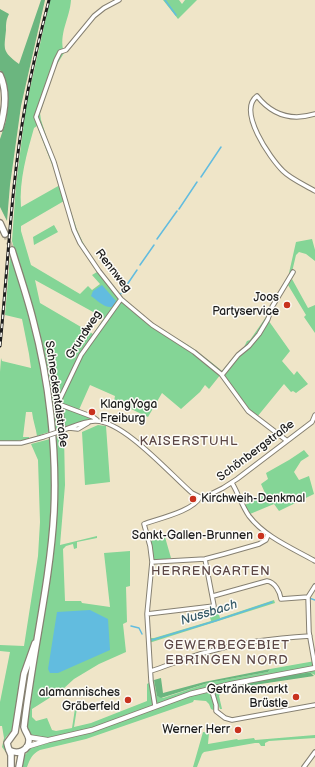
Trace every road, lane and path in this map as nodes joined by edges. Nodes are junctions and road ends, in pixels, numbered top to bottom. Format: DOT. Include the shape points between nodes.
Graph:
graph roads {
  1 [pos="119,0"];
  2 [pos="0,75"];
  3 [pos="315,114"];
  4 [pos="0,128"];
  5 [pos="315,191"];
  6 [pos="0,223"];
  7 [pos="5,234"];
  8 [pos="12,250"];
  9 [pos="293,272"];
  10 [pos="121,299"];
  11 [pos="222,375"];
  12 [pos="61,405"];
  13 [pos="315,415"];
  14 [pos="97,420"];
  15 [pos="312,422"];
  16 [pos="315,426"];
  17 [pos="63,430"];
  18 [pos="286,440"];
  19 [pos="0,444"];
  20 [pos="232,483"];
  21 [pos="200,497"];
  22 [pos="268,535"];
  23 [pos="205,559"];
  24 [pos="315,561"];
  25 [pos="152,562"];
  26 [pos="315,586"];
  27 [pos="213,596"];
  28 [pos="308,597"];
  29 [pos="309,603"];
  30 [pos="315,605"];
  31 [pos="147,614"];
  32 [pos="310,636"];
  33 [pos="37,639"];
  34 [pos="315,667"];
  35 [pos="151,671"];
  36 [pos="211,688"];
  37 [pos="315,705"];
  38 [pos="155,706"];
  39 [pos="15,732"];
  40 [pos="27,735"];
  41 [pos="49,740"];
  42 [pos="24,749"];
  43 [pos="9,750"];
  44 [pos="315,752"];
  45 [pos="11,767"];
  46 [pos="19,767"];
  47 [pos="304,767"];
  1 -- 10 [label="street, Rennweg" via="94,16 66,50 60,52 36,117 54,162 74,230 99,271"];
  2 -- 4 [label="main road" via="5,105"];
  3 -- 5 [label="street" via="301,117 277,114 257,96 252,101 250,113 269,156 284,172"];
  6 -- 7 [label="main road"];
  8 -- 33 [label="main road, Schneckentalstraße" via="34,321 46,381 53,446 54,511"];
  9 -- 11 [label="street" via="259,334"];
  10 -- 11 [label="street, Rennweg" via="152,325 194,352"];
  10 -- 12 [label="street, Grundweg" via="81,355 60,399"];
  11 -- 18 [label="street, Rennweg" via="248,411"];
  12 -- 14 [label="street"];
  12 -- 17 [label="street, Grundweg"];
  13 -- 15 [label="street, Schönbergstraße"];
  14 -- 17 [label="street" via="78,429"];
  14 -- 21 [label="street" via="124,433"];
  15 -- 16 [label="street"];
  15 -- 18 [label="street, Schönbergstraße"];
  17 -- 19 [label="street, bridge" via="21,443"];
  18 -- 20 [label="street, Schönbergstraße"];
  20 -- 21 [label="street, Schönbergstraße"];
  20 -- 22 [label="street" via="248,515"];
  21 -- 25 [label="street, Schönbergstraße" via="184,509 144,524"];
  22 -- 23 [label="street" via="266,540 259,544"];
  22 -- 24 [label="street"];
  23 -- 25 [label="street"];
  23 -- 27 [label="street"];
  25 -- 31 [label="street"];
  26 -- 28 [label="street"];
  27 -- 28 [label="street" via="267,581 274,585 281,599"];
  27 -- 31 [label="street" via="214,606 211,607"];
  28 -- 29 [label="street"];
  29 -- 30 [label="street"];
  29 -- 32 [label="street"];
  31 -- 35 [label="street"];
  32 -- 34 [label="street"];
  32 -- 35 [label="street" via="274,638 214,650"];
  33 -- 39 [label="main road, Schneckentalstraße" via="24,674"];
  33 -- 40 [label="main road, Schneckentalstraße" via="24,727"];
  34 -- 36 [label="street"];
  35 -- 38 [label="street"];
  36 -- 37 [label="street" via="216,711 232,720"];
  36 -- 38 [label="street"];
  38 -- 41 [label="street" via="92,730"];
  39 -- 40 [label="main road"];
  39 -- 43 [label="main road" via="8,741"];
  40 -- 41 [label="street"];
  40 -- 42 [label="main road" via="28,743"];
  41 -- 42 [label="street"];
  42 -- 43 [label="main road" via="14,753"];
  42 -- 46 [label="main road"];
  43 -- 45 [label="main road" via="12,755"];
  44 -- 47 [label="street"];
}
